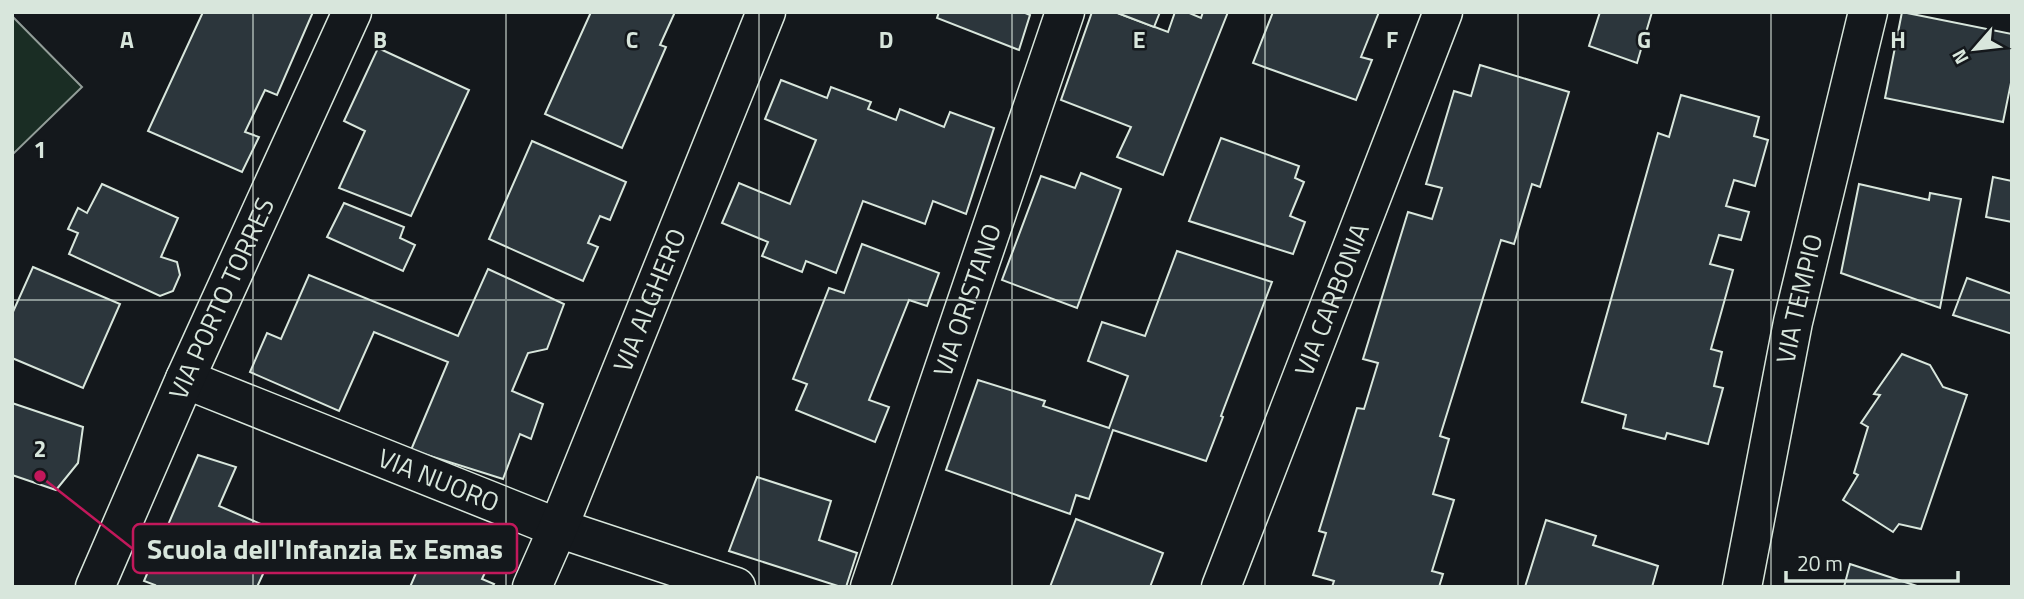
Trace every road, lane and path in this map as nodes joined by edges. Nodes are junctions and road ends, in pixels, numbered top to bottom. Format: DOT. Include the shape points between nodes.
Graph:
graph roads {
  1 [pos="352,12"];
  2 [pos="766,12"];
  3 [pos="1065,12"];
  4 [pos="1443,12"];
  5 [pos="1868,12"];
  6 [pos="185,379"];
  7 [pos="558,528"];
  8 [pos="95,587"];
  9 [pos="532,587"];
  10 [pos="736,587"];
  11 [pos="870,587"];
  12 [pos="1220,587"];
  13 [pos="1742,587"];
  1 -- 6 [label="street, VIA PORTO TORRES"];
  2 -- 7 [label="street, VIA ALGHERO"];
  3 -- 11 [label="street, VIA ORISTANO"];
  4 -- 12 [label="street, VIA CARBONIA"];
  5 -- 13 [label="street, VIA TEMPIO" via="1793,323"];
  6 -- 7 [label="street, VIA NUORO"];
  6 -- 8 [label="street, VIA PORTO TORRES"];
  7 -- 9 [label="street, VIA ALGHERO"];
  7 -- 10 [label="street, VIA NUORO"];
}
